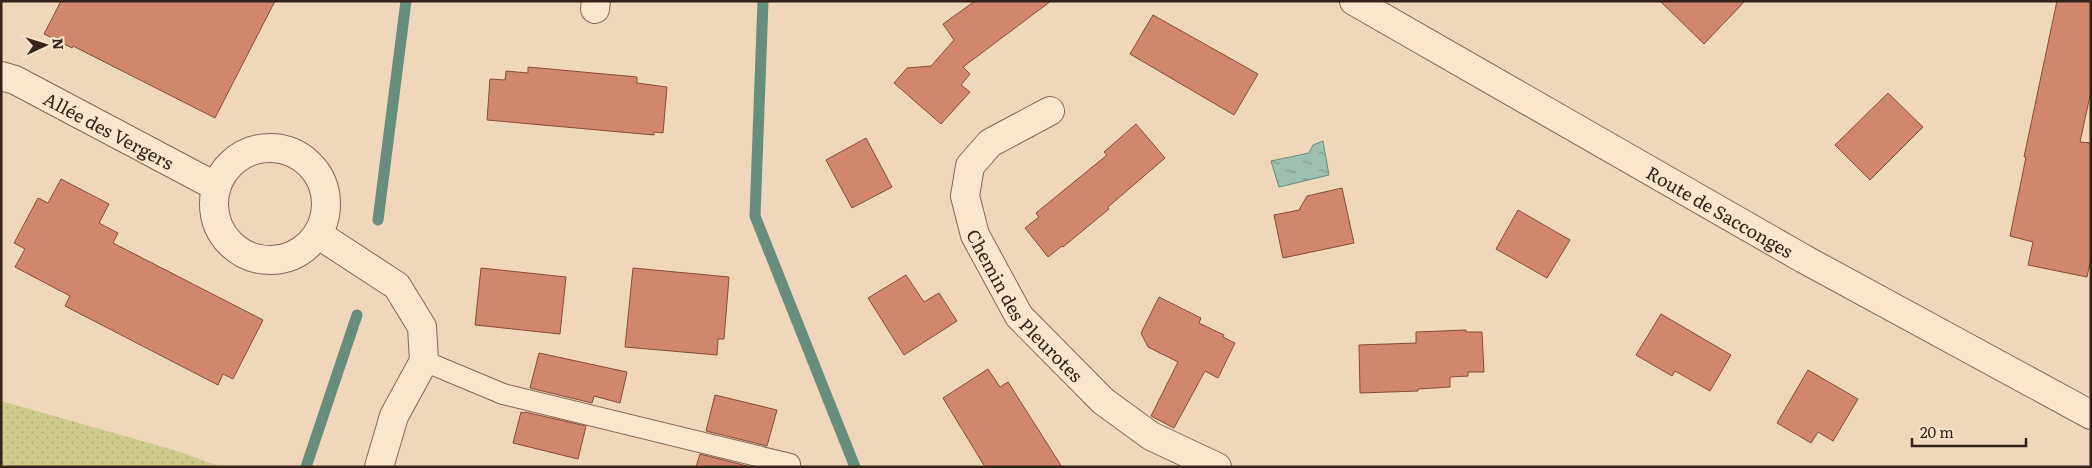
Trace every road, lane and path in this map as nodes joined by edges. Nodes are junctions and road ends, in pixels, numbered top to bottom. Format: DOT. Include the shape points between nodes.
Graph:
graph roads {
  1 [pos="1354,1"];
  2 [pos="1,76"];
  3 [pos="1050,112"];
  4 [pos="215,186"];
  5 [pos="319,235"];
  6 [pos="424,361"];
  7 [pos="2091,415"];
  8 [pos="790,464"];
  9 [pos="379,467"];
  10 [pos="1217,467"];
  1 -- 7 [label="street, Route de Sacconges" via="1804,259"];
  2 -- 4 [label="street, Allée des Vergers" via="16,80"];
  3 -- 10 [label="street, Chemin des Pleurotes" via="990,143 970,166 966,196 974,235 1019,316 1103,401 1151,436"];
  4 -- 5 [label="street" via="213,214 224,239 246,257 272,262 298,254"];
  4 -- 5 [label="street" via="230,163 254,149 282,148 306,160 323,182 327,209"];
  5 -- 6 [label="street" via="397,286 422,327"];
  6 -- 8 [label="lane" via="503,394"];
  6 -- 9 [label="street" via="394,416"];
}
